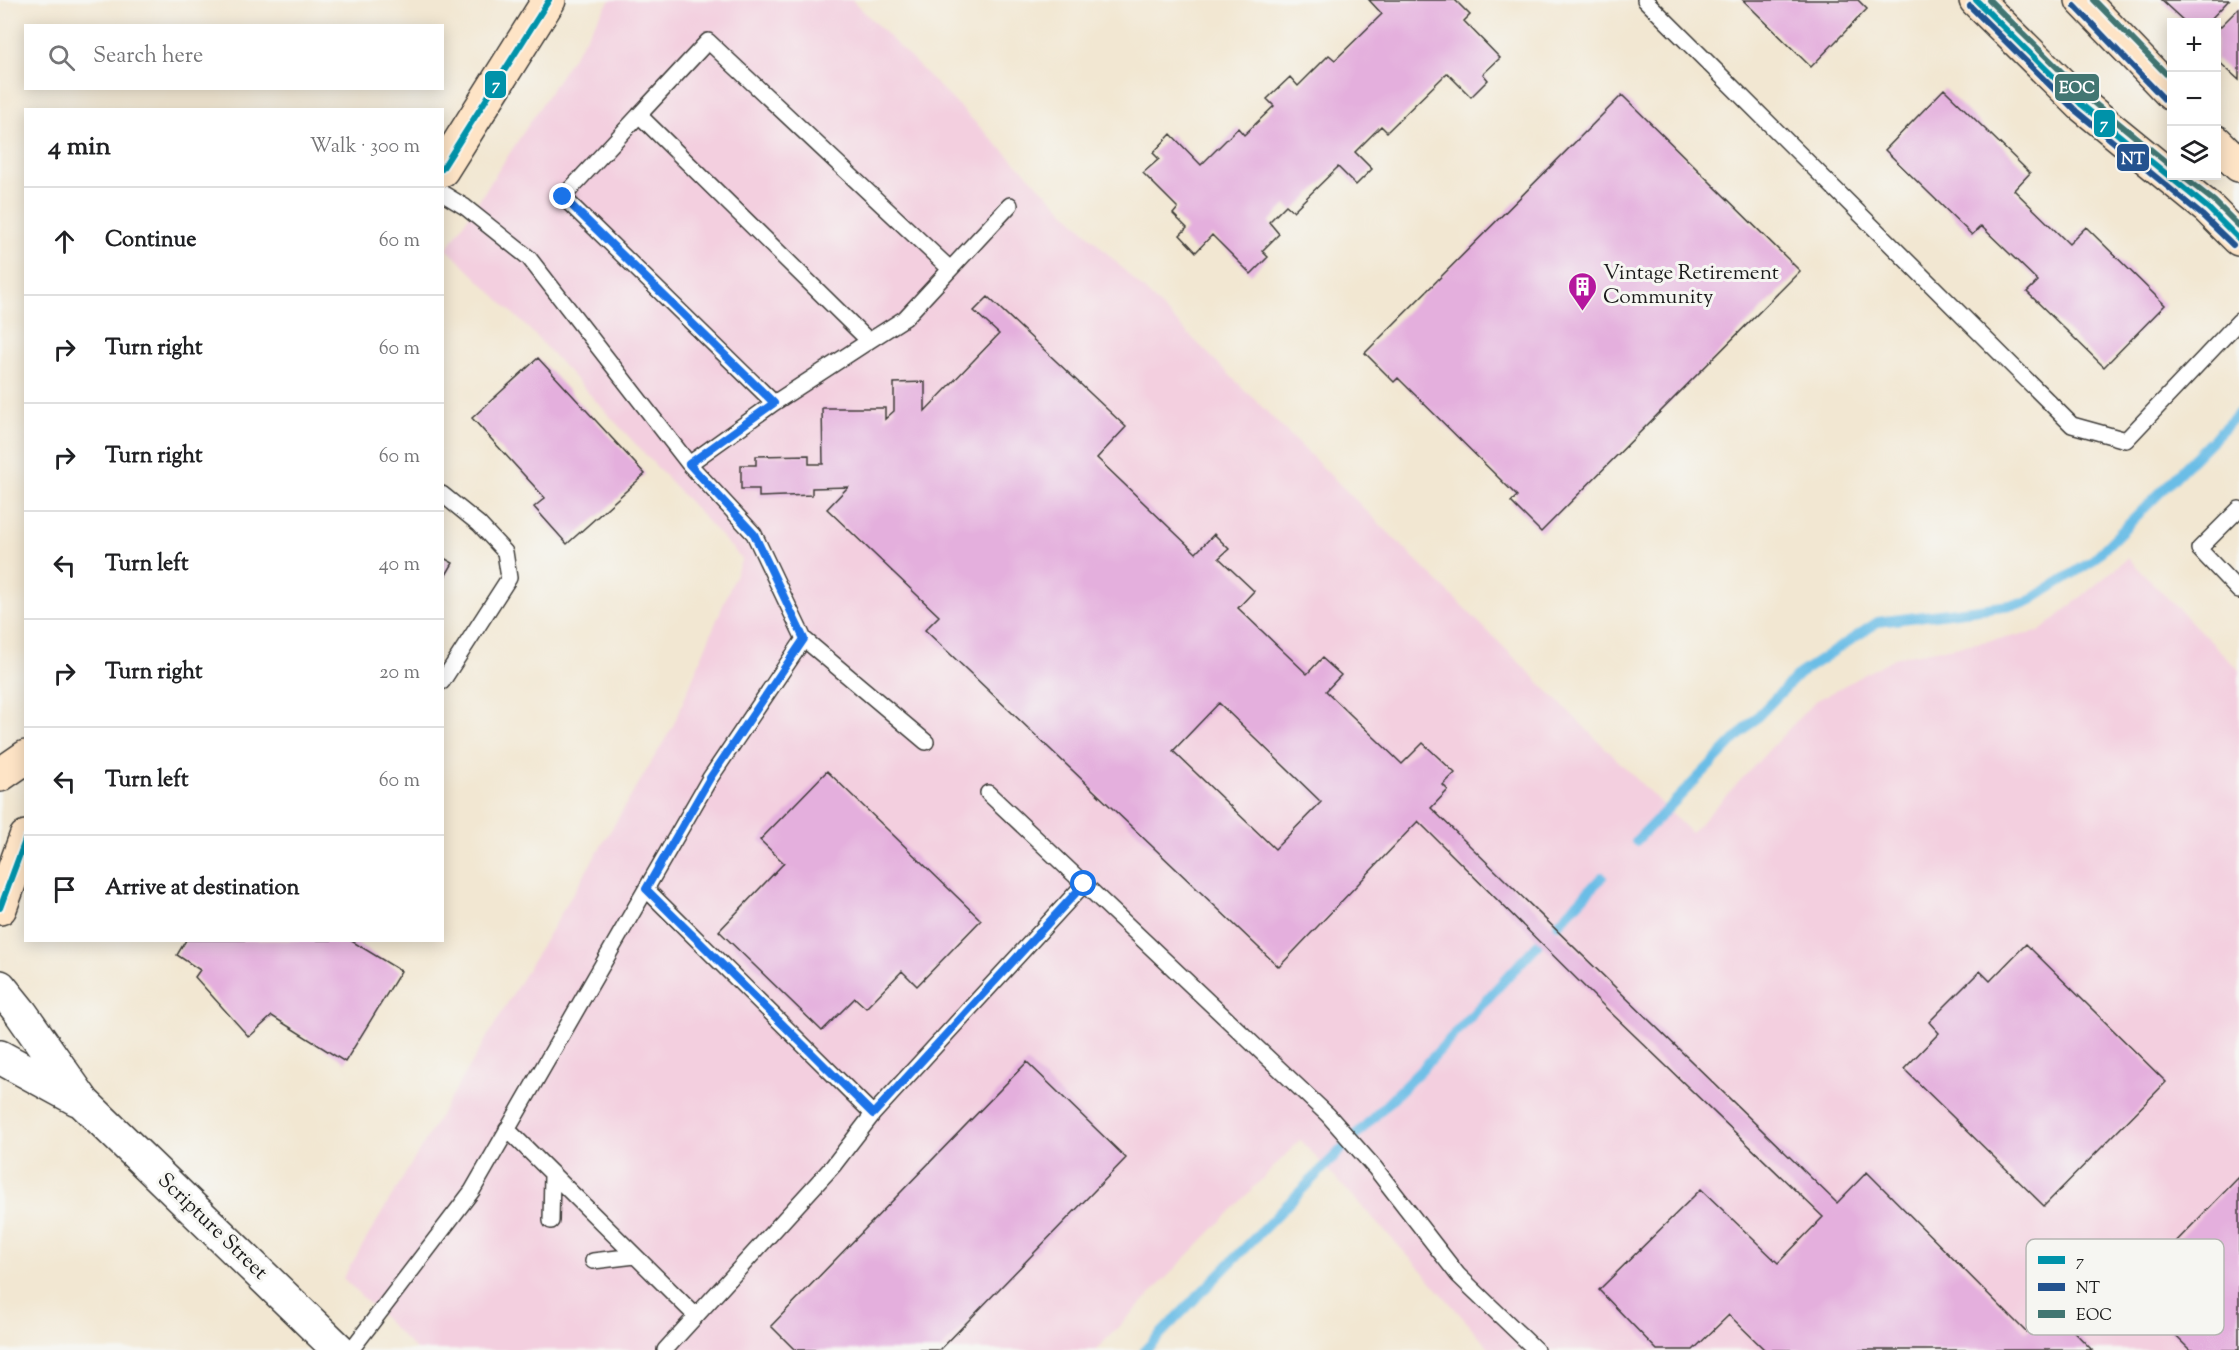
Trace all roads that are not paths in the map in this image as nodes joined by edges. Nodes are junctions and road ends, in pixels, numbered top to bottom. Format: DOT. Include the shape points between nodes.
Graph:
graph roads {
  1 [pos="549,0"];
  2 [pos="1645,0"];
  3 [pos="1976,0"];
  4 [pos="2082,0"];
  5 [pos="2167,89"];
  6 [pos="639,115"];
  7 [pos="2221,146"];
  8 [pos="2239,165"];
  9 [pos="444,167"];
  10 [pos="444,194"];
  11 [pos="1010,205"];
  12 [pos="2239,239"];
  13 [pos="950,269"];
  14 [pos="2239,321"];
  15 [pos="869,341"];
  16 [pos="774,403"];
  17 [pos="689,464"];
  18 [pos="444,496"];
  19 [pos="2239,509"];
  20 [pos="2239,591"];
  21 [pos="804,639"];
  22 [pos="444,679"];
  23 [pos="926,742"];
  24 [pos="24,758"];
  25 [pos="0,775"];
  26 [pos="988,794"];
  27 [pos="24,842"];
  28 [pos="1084,884"];
  29 [pos="646,889"];
  30 [pos="0,908"];
  31 [pos="0,987"];
  32 [pos="0,1057"];
  33 [pos="84,1103"];
  34 [pos="873,1114"];
  35 [pos="507,1130"];
  36 [pos="552,1175"];
  37 [pos="551,1221"];
  38 [pos="635,1256"];
  39 [pos="592,1261"];
  40 [pos="696,1316"];
  41 [pos="339,1350"];
  42 [pos="351,1350"];
  43 [pos="665,1350"];
  44 [pos="1536,1350"];
  1 -- 9 [label="main road"];
  2 -- 14 [label="lane" via="2072,425 2126,440"];
  3 -- 12 [label="main road" via="2082,105 2208,208"];
  4 -- 5 [label="main road"];
  6 -- 13 [label="lane" via="708,41"];
  6 -- 15 [label="lane"];
  6 -- 16 [label="lane" via="563,197"];
  7 -- 8 [label="main road"];
  10 -- 17 [label="lane" via="530,258"];
  11 -- 13 [label="lane"];
  13 -- 15 [label="lane" via="905,318"];
  15 -- 16 [label="lane"];
  16 -- 17 [label="lane"];
  17 -- 21 [label="lane" via="754,534"];
  18 -- 22 [label="lane" via="505,552 509,578"];
  19 -- 20 [label="lane" via="2199,549"];
  21 -- 23 [label="lane"];
  21 -- 29 [label="lane" via="710,778"];
  24 -- 25 [label="main road"];
  26 -- 28 [label="lane"];
  27 -- 30 [label="main road"];
  28 -- 34 [label="lane"];
  28 -- 44 [label="lane" via="1328,1115 1375,1168 1458,1275"];
  29 -- 34 [label="lane"];
  29 -- 35 [label="lane"];
  31 -- 33 [label="street, Scripture Street"];
  32 -- 33 [label="street, Scripture Street"];
  33 -- 41 [label="street, Scripture Street"];
  34 -- 40 [label="lane" via="833,1166"];
  35 -- 36 [label="lane"];
  35 -- 42 [label="lane" via="472,1191"];
  36 -- 37 [label="lane"];
  36 -- 38 [label="lane"];
  38 -- 39 [label="lane"];
  38 -- 40 [label="lane"];
  40 -- 43 [label="lane"];
}
